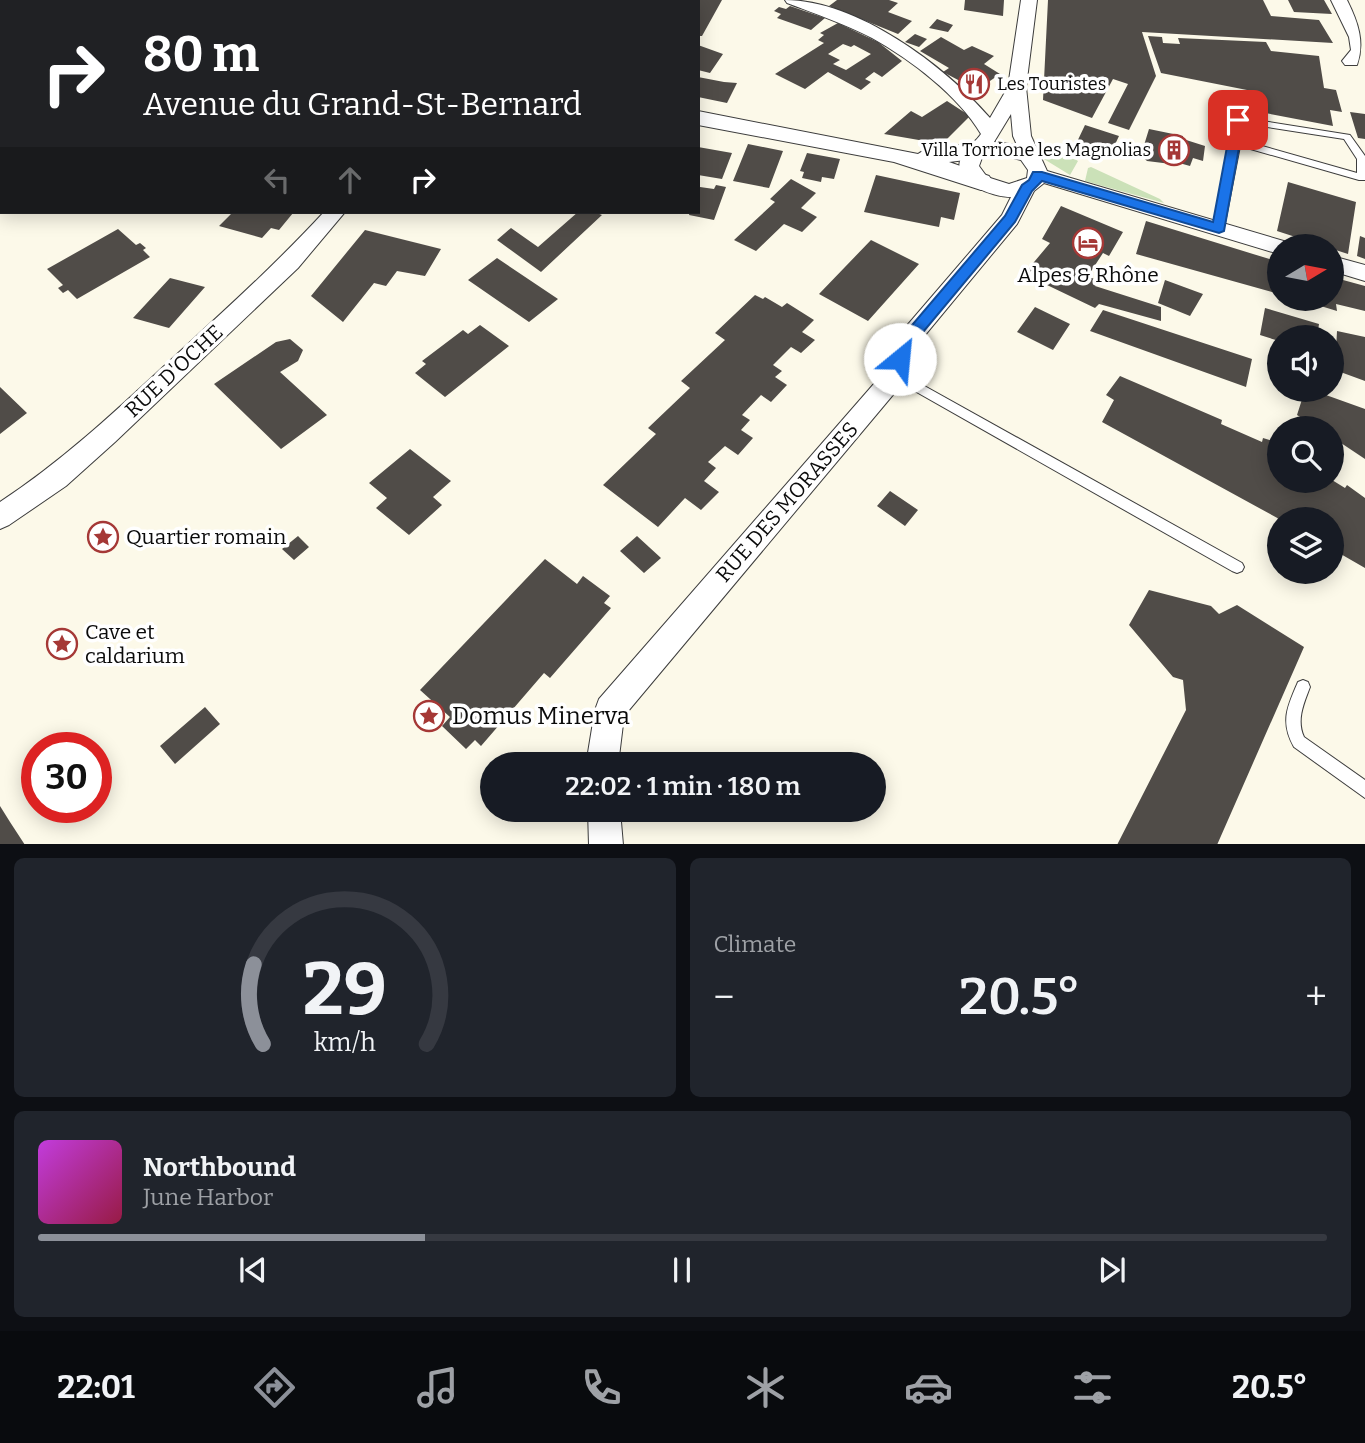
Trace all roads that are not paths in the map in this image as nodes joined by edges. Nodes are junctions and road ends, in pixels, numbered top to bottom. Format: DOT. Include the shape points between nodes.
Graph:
graph roads {
  1 [pos="793,0"];
  2 [pos="1028,0"];
  3 [pos="1339,0"];
  4 [pos="1351,61"];
  5 [pos="1017,87"];
  6 [pos="963,99"];
  7 [pos="1000,115"];
  8 [pos="700,118"];
  9 [pos="1236,142"];
  10 [pos="981,146"];
  11 [pos="1017,151"];
  12 [pos="896,155"];
  13 [pos="1364,159"];
  14 [pos="1033,176"];
  15 [pos="985,184"];
  16 [pos="333,214"];
  17 [pos="1219,228"];
  18 [pos="1267,243"];
  19 [pos="988,244"];
  20 [pos="1344,267"];
  21 [pos="1365,273"];
  22 [pos="894,374"];
  23 [pos="0,517"];
  24 [pos="1237,567"];
  25 [pos="1303,687"];
  26 [pos="604,752"];
  27 [pos="1365,790"];
  28 [pos="605,822"];
  29 [pos="606,844"];
  1 -- 6 [label="street" via="881,37"];
  2 -- 5 [label="street"];
  3 -- 4 [label="street" via="1357,37 1359,50"];
  5 -- 7 [label="street"];
  5 -- 14 [label="street" via="1022,136"];
  6 -- 7 [label="street"];
  6 -- 10 [label="street" via="985,123"];
  7 -- 10 [label="street"];
  7 -- 11 [label="street" via="1009,124"];
  8 -- 12 [label="street"];
  9 -- 13 [label="lane" via="1362,178"];
  9 -- 13 [label="lane" via="1238,120 1347,137"];
  9 -- 17 [label="lane"];
  10 -- 11 [label="street"];
  10 -- 12 [label="street" via="954,156"];
  10 -- 15 [label="street" via="969,160 969,169"];
  11 -- 14 [label="street"];
  12 -- 15 [label="street"];
  14 -- 15 [label="street" via="1007,191"];
  14 -- 17 [label="street"];
  14 -- 19 [label="street, RUE DES MORASSES" via="1017,209"];
  15 -- 19 [label="street" via="995,216"];
  16 -- 23 [label="street, RUE D'OCHE" via="290,263 106,435 57,478"];
  17 -- 18 [label="street"];
  19 -- 22 [label="street, RUE DES MORASSES" via="906,342"];
  20 -- 21 [label="street"];
  22 -- 24 [label="lane"];
  22 -- 26 [label="street, RUE DES MORASSES" via="610,710"];
  25 -- 27 [label="lane" via="1291,724 1298,742"];
  28 -- 29 [label="street"];
}
